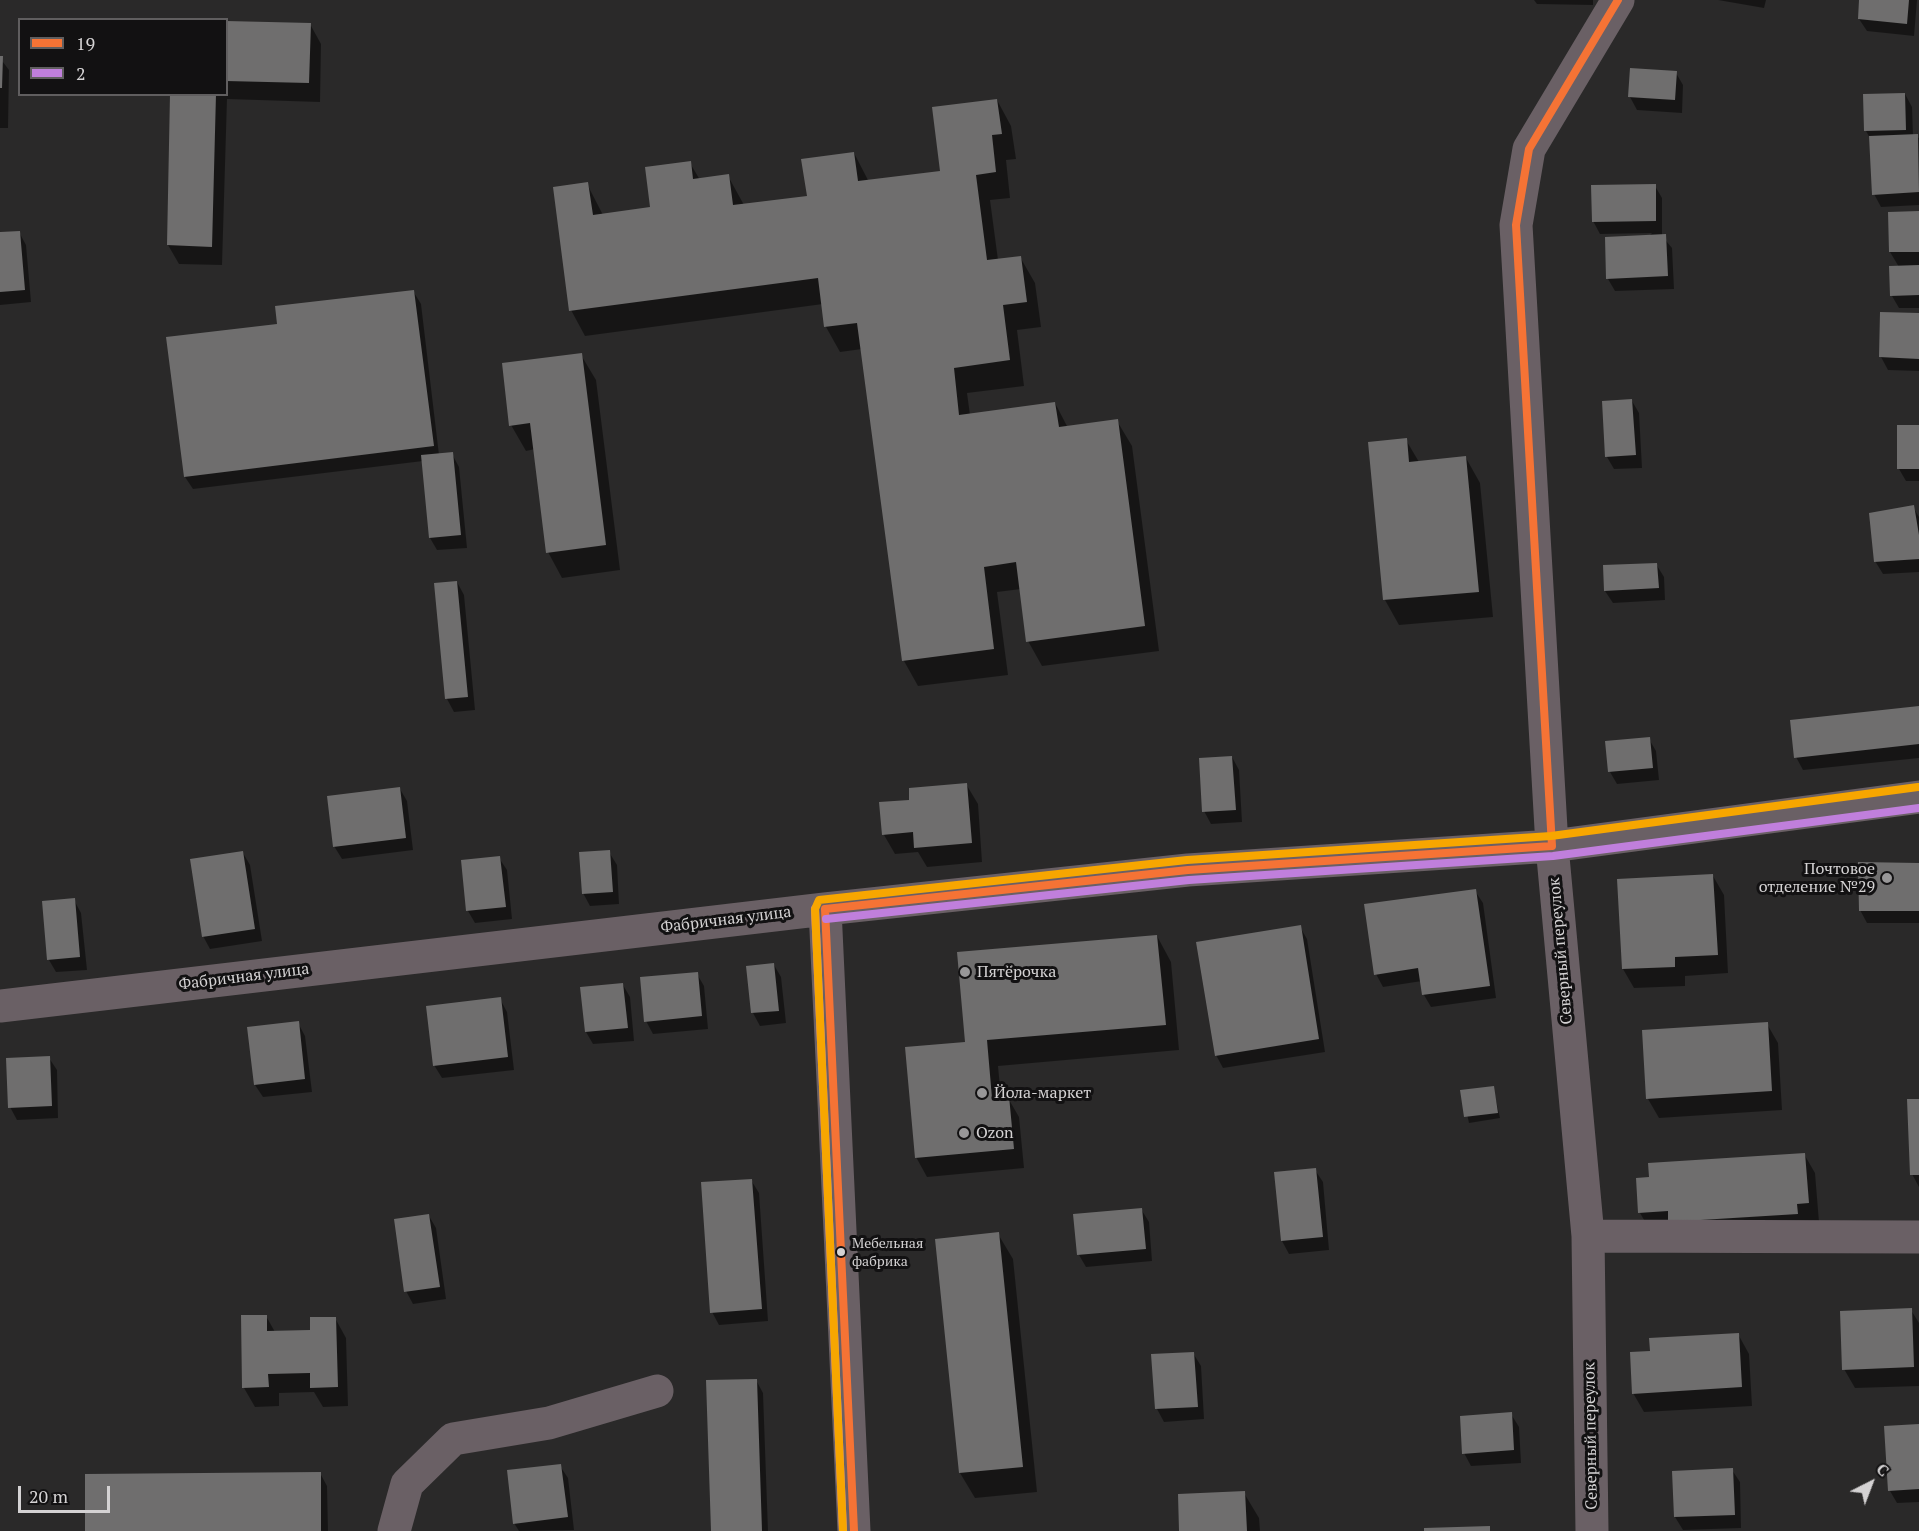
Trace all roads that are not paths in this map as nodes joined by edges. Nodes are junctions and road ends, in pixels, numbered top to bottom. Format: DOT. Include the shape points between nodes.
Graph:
graph roads {
  1 [pos="1618,0"];
  2 [pos="1919,798"];
  3 [pos="1552,846"];
  4 [pos="825,909"];
  5 [pos="0,1006"];
  6 [pos="1588,1236"];
  7 [pos="1919,1237"];
  8 [pos="657,1391"];
  9 [pos="394,1531"];
  10 [pos="854,1531"];
  11 [pos="1592,1531"];
  1 -- 3 [label="street, Северный переулок" via="1530,149 1516,225"];
  2 -- 3 [label="street, Фабричная улица"];
  3 -- 4 [label="street, Фабричная улица" via="1188,870"];
  3 -- 6 [label="street, Северный переулок"];
  4 -- 5 [label="street, Фабричная улица"];
  4 -- 10 [label="street"];
  6 -- 7 [label="street"];
  6 -- 11 [label="street, Северный переулок"];
  8 -- 9 [label="street" via="549,1423 453,1439 406,1484"];
}
